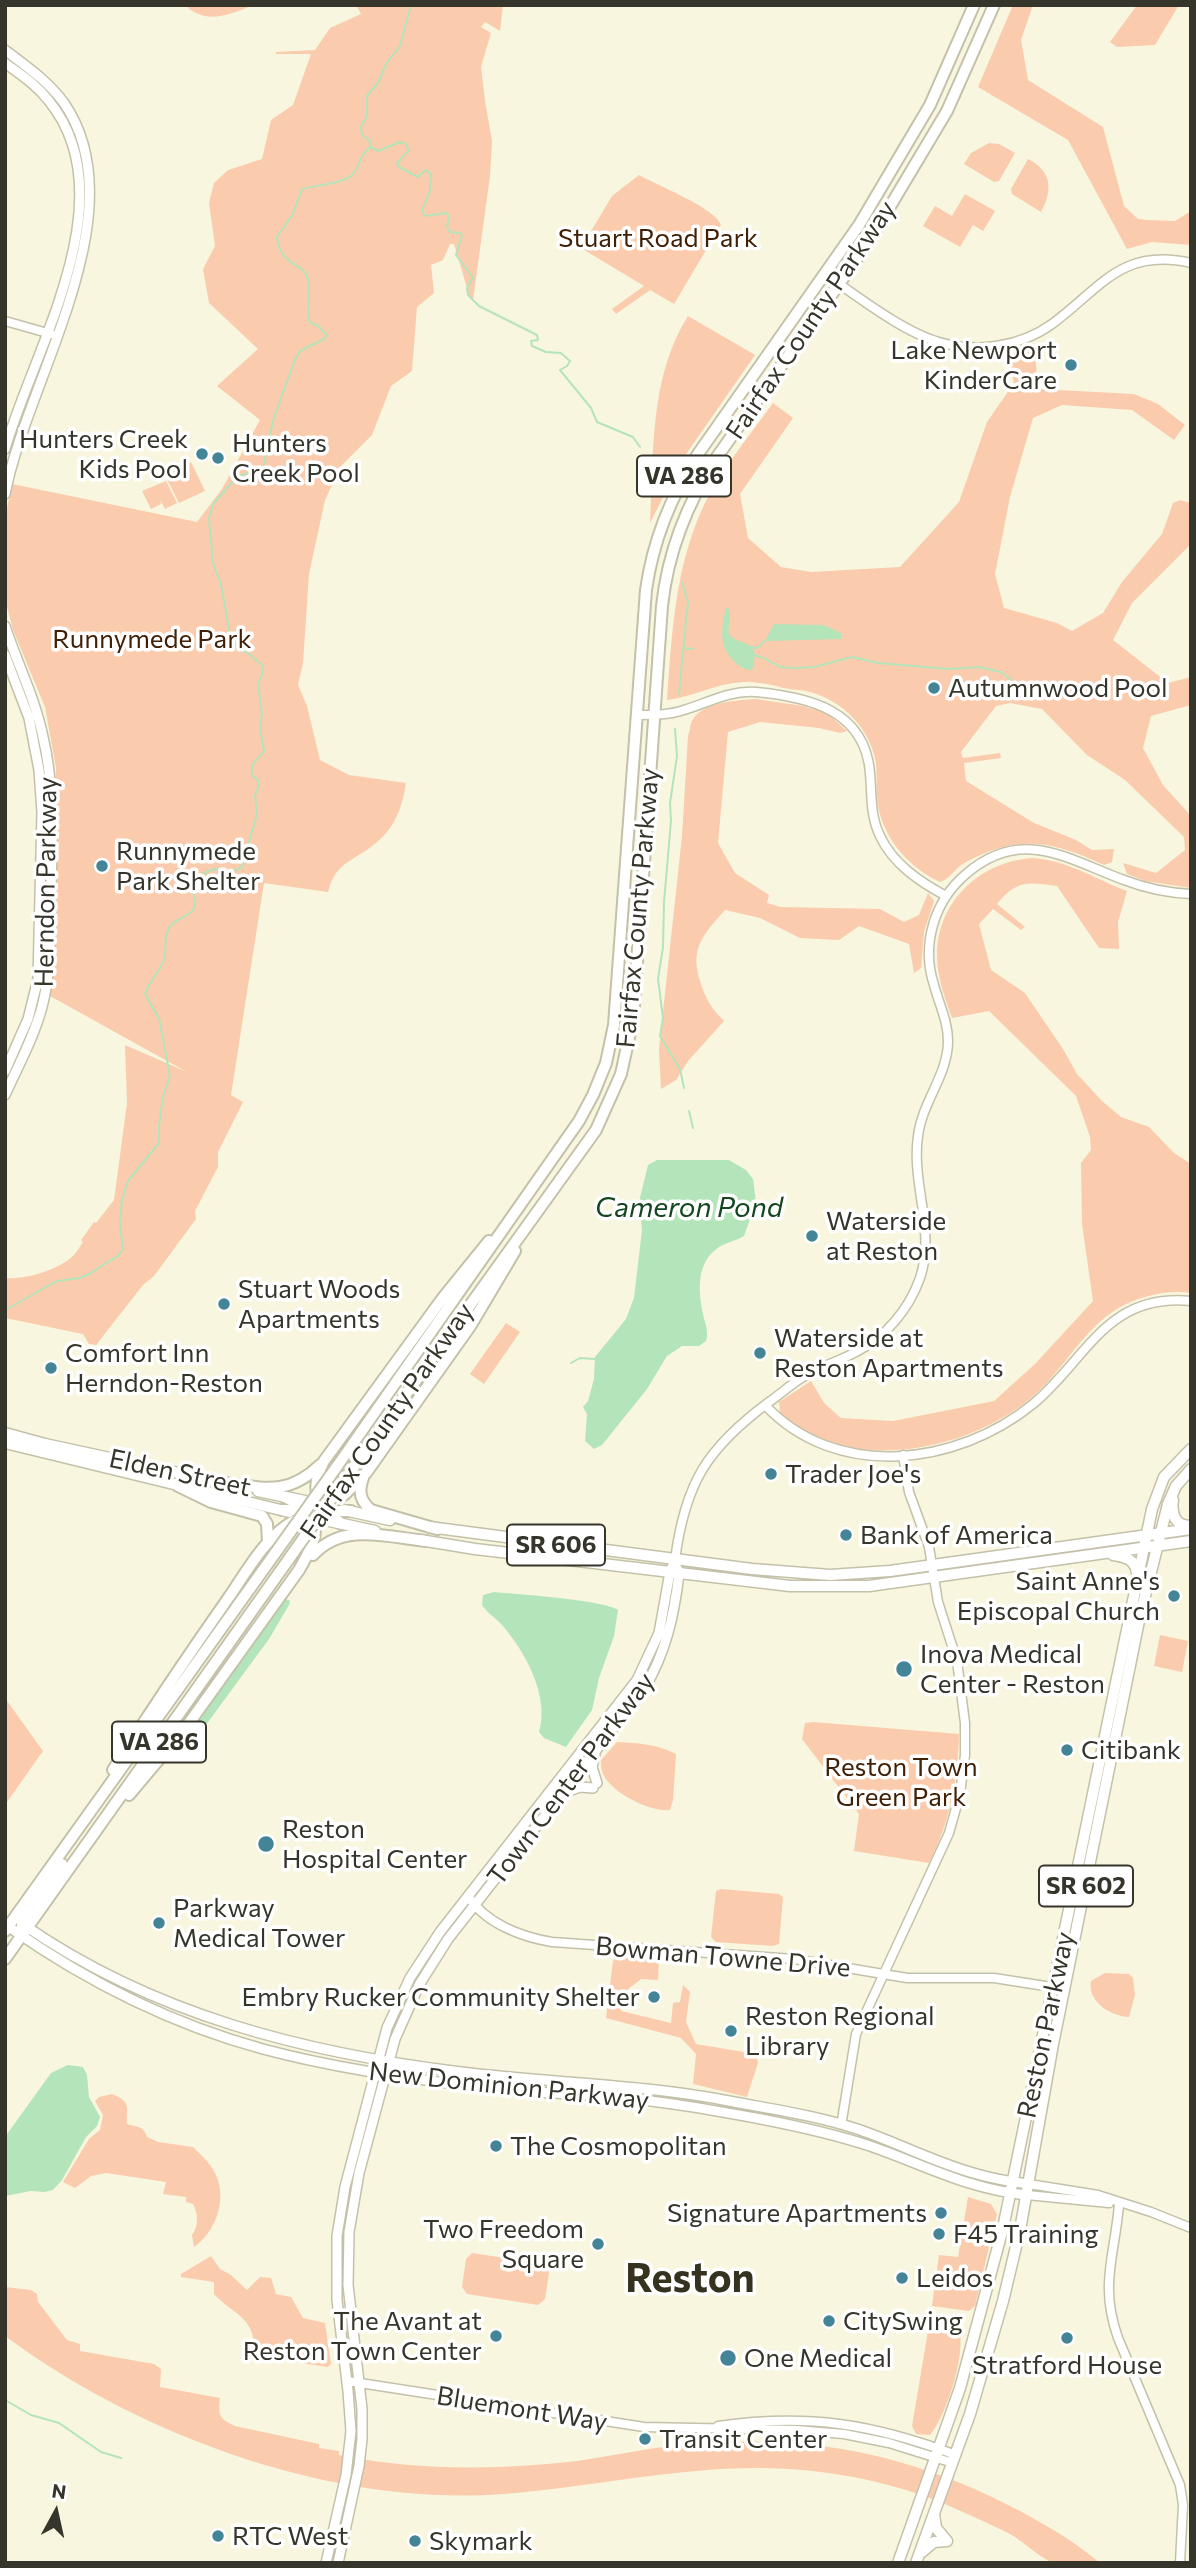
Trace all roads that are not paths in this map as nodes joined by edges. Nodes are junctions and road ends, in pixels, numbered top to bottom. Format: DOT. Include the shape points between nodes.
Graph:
graph roads {
  1 [pos="974,5"];
  2 [pos="994,5"];
  3 [pos="5,50"];
  4 [pos="5,63"];
  5 [pos="1191,263"];
  6 [pos="825,274"];
  7 [pos="839,284"];
  8 [pos="5,321"];
  9 [pos="52,335"];
  10 [pos="5,449"];
  11 [pos="5,494"];
  12 [pos="5,626"];
  13 [pos="5,655"];
  14 [pos="636,715"];
  15 [pos="654,716"];
  16 [pos="1191,894"];
  17 [pos="946,896"];
  18 [pos="5,1071"];
  19 [pos="5,1095"];
  20 [pos="557,1153"];
  21 [pos="555,1190"];
  22 [pos="1191,1301"];
  23 [pos="765,1405"];
  24 [pos="5,1433"];
  25 [pos="5,1443"];
  26 [pos="1191,1449"];
  27 [pos="903,1455"];
  28 [pos="324,1461"];
  29 [pos="1191,1469"];
  30 [pos="366,1473"];
  31 [pos="224,1483"];
  32 [pos="178,1486"];
  33 [pos="1175,1489"];
  34 [pos="285,1497"];
  35 [pos="1155,1498"];
  36 [pos="324,1507"];
  37 [pos="282,1510"];
  38 [pos="353,1512"];
  39 [pos="308,1514"];
  40 [pos="342,1524"];
  41 [pos="1191,1528"];
  42 [pos="438,1529"];
  43 [pos="1161,1533"];
  44 [pos="1147,1535"];
  45 [pos="1123,1538"];
  46 [pos="426,1541"];
  47 [pos="1191,1541"];
  48 [pos="268,1542"];
  49 [pos="1157,1546"];
  50 [pos="1144,1548"];
  51 [pos="1102,1553"];
  52 [pos="675,1560"];
  53 [pos="932,1565"];
  54 [pos="299,1570"];
  55 [pos="674,1573"];
  56 [pos="934,1577"];
  57 [pos="1137,1582"];
  58 [pos="597,1750"];
  59 [pos="560,1797"];
  60 [pos="98,1803"];
  61 [pos="66,1846"];
  62 [pos="78,1856"];
  63 [pos="465,1899"];
  64 [pos="474,1906"];
  65 [pos="17,1927"];
  66 [pos="5,1959"];
  67 [pos="883,1974"];
  68 [pos="1059,1989"];
  69 [pos="378,2059"];
  70 [pos="389,2061"];
  71 [pos="380,2072"];
  72 [pos="842,2120"];
  73 [pos="1012,2182"];
  74 [pos="1028,2190"];
  75 [pos="1010,2194"];
  76 [pos="1119,2204"];
  77 [pos="1191,2228"];
  78 [pos="347,2381"];
  79 [pos="359,2384"];
  80 [pos="938,2453"];
  81 [pos="954,2459"];
  82 [pos="935,2511"];
  83 [pos="917,2559"];
  84 [pos="327,2563"];
  85 [pos="338,2563"];
  86 [pos="898,2563"];
  87 [pos="1180,2563"];
  1 -- 6 [label="highway, Fairfax County Parkway / VA 286" via="921,120"];
  2 -- 7 [label="highway, Fairfax County Parkway / VA 286" via="942,119"];
  3 -- 9 [label="main road" via="44,80 64,104 88,160 90,211 75,281"];
  4 -- 9 [label="main road" via="51,102 68,130 80,169 81,201"];
  5 -- 7 [label="street" via="1158,260 1130,265 1096,285 1043,330 1012,343 983,347 927,338"];
  6 -- 7 [label="street"];
  6 -- 14 [label="highway, Fairfax County Parkway / VA 286" via="698,454 663,519 648,574"];
  7 -- 15 [label="highway, Fairfax County Parkway / VA 286" via="717,457 683,517 664,589"];
  8 -- 9 [label="street"];
  9 -- 10 [label="main road"];
  9 -- 11 [label="main road"];
  12 -- 19 [label="main road, Herndon Parkway" via="44,737 52,820 46,988 36,1026"];
  13 -- 18 [label="main road, Herndon Parkway" via="29,718 42,812 38,979 28,1019"];
  14 -- 15 [label="street"];
  14 -- 20 [label="highway, Fairfax County Parkway / VA 286" via="612,1037 593,1095"];
  15 -- 17 [label="street" via="744,692 798,698 829,709 848,723 865,750 873,814 884,844 909,872"];
  15 -- 21 [label="highway, Fairfax County Parkway / VA 286" via="629,1042 605,1114"];
  16 -- 17 [label="street" via="1147,888 1065,855 1031,850 986,860"];
  17 -- 23 [label="street" via="934,920 929,946 930,974 945,1018 948,1047 918,1133 916,1161 926,1237 920,1278 904,1310 881,1336 804,1376"];
  20 -- 28 [label="highway" via="442,1299"];
  20 -- 60 [label="highway, Fairfax County Parkway / VA 286, bridge"];
  21 -- 30 [label="highway" via="471,1325"];
  21 -- 62 [label="highway, Fairfax County Parkway / VA 286, bridge"];
  22 -- 27 [label="street" via="1168,1300 1132,1309 1100,1331 1046,1392 1004,1424 956,1445"];
  23 -- 27 [label="street" via="795,1432 820,1445 867,1457"];
  23 -- 52 [label="street" via="705,1464 683,1511"];
  24 -- 31 [label="main road, Elden Street"];
  25 -- 32 [label="main road, Elden Street"];
  26 -- 35 [label="main road, Reston Parkway / SR 602" via="1170,1469"];
  27 -- 53 [label="street" via="909,1492"];
  28 -- 31 [label="highway" via="301,1481 283,1488"];
  28 -- 36 [label="highway" via="315,1487"];
  29 -- 33 [label="main road, Reston Parkway / SR 602"];
  30 -- 36 [label="highway"];
  30 -- 42 [label="highway" via="360,1490 368,1507"];
  31 -- 34 [label="main road, Elden Street"];
  32 -- 37 [label="main road, Elden Street"];
  32 -- 48 [label="highway" via="211,1502 262,1516 269,1529"];
  33 -- 41 [label="main road" via="1174,1517"];
  33 -- 43 [label="main road, Reston Parkway / SR 602"];
  34 -- 36 [label="main road, Elden Street"];
  34 -- 39 [label="highway"];
  35 -- 44 [label="main road, Reston Parkway / SR 602"];
  35 -- 45 [label="main road" via="1140,1527"];
  36 -- 38 [label="highway"];
  36 -- 39 [label="highway"];
  36 -- 40 [label="highway"];
  37 -- 39 [label="highway"];
  38 -- 42 [label="main road, SR 606"];
  39 -- 40 [label="main road, SR 606"];
  39 -- 48 [label="highway" via="286,1525"];
  39 -- 54 [label="highway" via="316,1537"];
  40 -- 46 [label="main road, SR 606"];
  41 -- 43 [label="main road, SR 606"];
  42 -- 52 [label="main road, SR 606"];
  43 -- 44 [label="main road, SR 606"];
  43 -- 49 [label="main road, Reston Parkway / SR 602"];
  44 -- 45 [label="main road, SR 606"];
  44 -- 50 [label="main road, Reston Parkway / SR 602"];
  45 -- 53 [label="main road, SR 606"];
  46 -- 54 [label="highway" via="341,1535 319,1548"];
  46 -- 55 [label="main road, SR 606"];
  47 -- 49 [label="main road, SR 606"];
  48 -- 61 [label="highway" via="152,1709"];
  49 -- 50 [label="main road, SR 606"];
  49 -- 68 [label="main road, Reston Parkway / SR 602"];
  50 -- 51 [label="main road, SR 606"];
  50 -- 57 [label="main road, Reston Parkway / SR 602"];
  51 -- 56 [label="main road, SR 606"];
  51 -- 57 [label="main road" via="1129,1558"];
  52 -- 53 [label="main road, SR 606" via="805,1574"];
  52 -- 55 [label="main road, Town Center Parkway"];
  53 -- 56 [label="street"];
  54 -- 62 [label="highway" via="187,1726"];
  55 -- 56 [label="main road, SR 606" via="830,1587"];
  55 -- 58 [label="main road, Town Center Parkway" via="671,1624 657,1666"];
  55 -- 63 [label="main road, Town Center Parkway" via="659,1633 637,1680"];
  56 -- 67 [label="street" via="956,1653 965,1735 963,1775 949,1833"];
  57 -- 68 [label="main road, Reston Parkway / SR 602"];
  58 -- 59 [label="main road, Town Center Parkway"];
  58 -- 59 [label="main road" via="592,1767 595,1786 580,1787"];
  59 -- 64 [label="main road, Town Center Parkway"];
  60 -- 61 [label="highway, Fairfax County Parkway / VA 286"];
  60 -- 65 [label="highway" via="96,1814"];
  61 -- 65 [label="highway, Fairfax County Parkway / VA 286"];
  62 -- 65 [label="highway, Fairfax County Parkway / VA 286"];
  63 -- 64 [label="street, Bowman Towne Drive"];
  63 -- 69 [label="main road, Town Center Parkway" via="410,1978"];
  64 -- 67 [label="street, Bowman Towne Drive" via="506,1927 540,1940 794,1959"];
  64 -- 70 [label="main road, Town Center Parkway" via="419,1985"];
  65 -- 66 [label="highway, Fairfax County Parkway / VA 286"];
  65 -- 69 [label="main road, New Dominion Parkway" via="108,1976 189,2011 266,2037"];
  65 -- 71 [label="main road, New Dominion Parkway" via="98,1983 187,2024 264,2049"];
  67 -- 68 [label="street, Bowman Towne Drive" via="922,1980 994,1978"];
  67 -- 72 [label="street" via="856,2034"];
  68 -- 73 [label="main road, Reston Parkway / SR 602"];
  68 -- 74 [label="main road, Reston Parkway / SR 602"];
  69 -- 70 [label="main road, New Dominion Parkway"];
  69 -- 71 [label="main road, Town Center Parkway"];
  70 -- 71 [label="main road, Town Center Parkway"];
  70 -- 73 [label="main road, New Dominion Parkway" via="656,2090 767,2108 841,2124"];
  71 -- 75 [label="main road, New Dominion Parkway" via="485,2087 615,2097 762,2119 839,2136 966,2184"];
  71 -- 78 [label="main road, Town Center Parkway" via="345,2187 337,2236 337,2300"];
  71 -- 79 [label="main road, Town Center Parkway" via="349,2232 348,2284"];
  73 -- 74 [label="main road, New Dominion Parkway"];
  73 -- 75 [label="main road, Reston Parkway / SR 602"];
  74 -- 75 [label="main road, New Dominion Parkway"];
  74 -- 76 [label="street" via="1082,2192"];
  74 -- 81 [label="main road, Reston Parkway / SR 602" via="984,2373"];
  75 -- 80 [label="main road, Reston Parkway / SR 602" via="981,2317"];
  76 -- 77 [label="street"];
  76 -- 87 [label="street" via="1109,2273 1111,2310 1118,2339 1180,2485"];
  78 -- 79 [label="street, Bluemont Way"];
  78 -- 84 [label="main road, Town Center Parkway" via="349,2452"];
  79 -- 80 [label="street, Bluemont Way" via="616,2424 844,2434"];
  79 -- 85 [label="main road, Town Center Parkway" via="361,2453"];
  80 -- 81 [label="street, Bluemont Way"];
  80 -- 86 [label="main road, Reston Parkway / SR 602"];
  81 -- 82 [label="main road, Reston Parkway / SR 602"];
  82 -- 83 [label="main road, Reston Parkway / SR 602"];
  82 -- 83 [label="main road" via="936,2528 947,2541 930,2544"];
}
